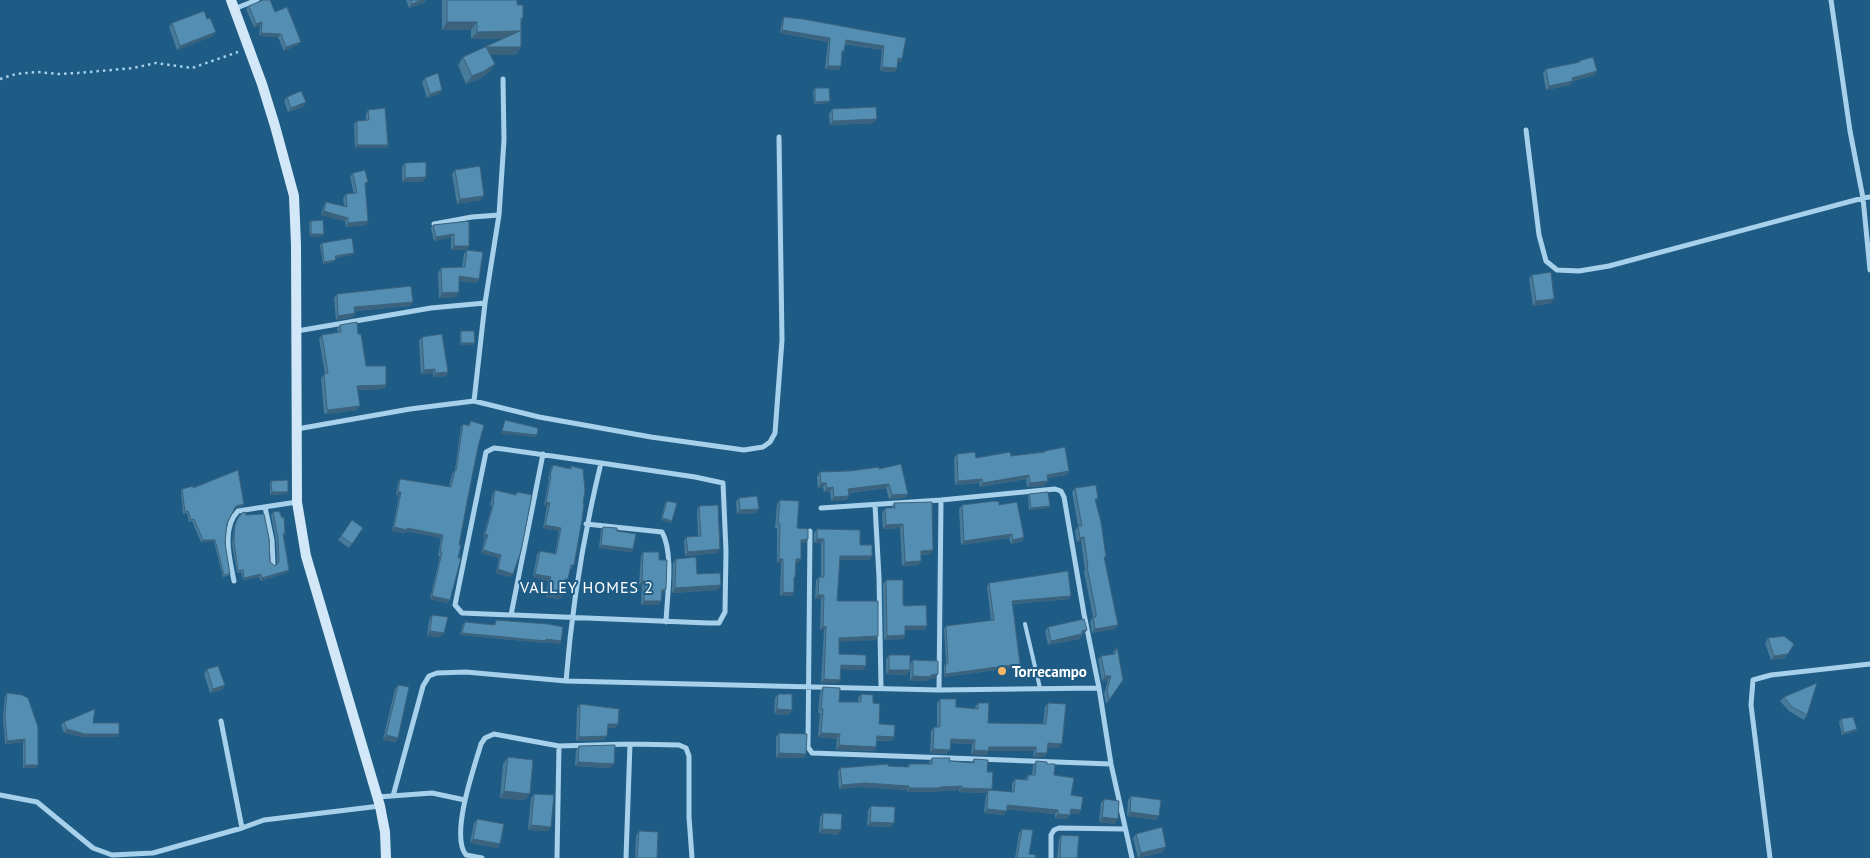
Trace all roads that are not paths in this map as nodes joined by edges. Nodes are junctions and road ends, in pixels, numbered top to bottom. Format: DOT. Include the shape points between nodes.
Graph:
graph roads {
  1 [pos="257,0"];
  2 [pos="1831,0"];
  3 [pos="232,4"];
  4 [pos="503,79"];
  5 [pos="1526,130"];
  6 [pos="779,137"];
  7 [pos="1870,197"];
  8 [pos="1863,198"];
  9 [pos="499,215"];
  10 [pos="434,224"];
  11 [pos="1870,270"];
  12 [pos="485,303"];
  13 [pos="296,331"];
  14 [pos="474,401"];
  15 [pos="297,429"];
  16 [pos="543,454"];
  17 [pos="601,464"];
  18 [pos="941,500"];
  19 [pos="297,502"];
  20 [pos="875,505"];
  21 [pos="265,507"];
  22 [pos="820,508"];
  23 [pos="586,524"];
  24 [pos="810,531"];
  25 [pos="273,564"];
  26 [pos="234,581"];
  27 [pos="511,615"];
  28 [pos="571,619"];
  29 [pos="666,622"];
  30 [pos="1025,624"];
  31 [pos="1870,664"];
  32 [pos="566,681"];
  33 [pos="808,686"];
  34 [pos="881,688"];
  35 [pos="1040,688"];
  36 [pos="1099,688"];
  37 [pos="939,690"];
  38 [pos="221,722"];
  39 [pos="630,744"];
  40 [pos="559,746"];
  41 [pos="1111,764"];
  42 [pos="0,795"];
  43 [pos="393,796"];
  44 [pos="464,800"];
  45 [pos="379,802"];
  46 [pos="242,828"];
  47 [pos="1126,829"];
  48 [pos="386,858"];
  49 [pos="482,858"];
  50 [pos="557,858"];
  51 [pos="626,858"];
  52 [pos="692,858"];
  53 [pos="1052,858"];
  54 [pos="1132,858"];
  55 [pos="1770,858"];
  1 -- 3 [label="street"];
  2 -- 8 [label="street"];
  3 -- 13 [label="main road" via="273,117 291,180 296,212"];
  4 -- 9 [label="street" via="504,140"];
  5 -- 8 [label="street" via="1540,235 1546,261 1557,270 1579,271 1609,266"];
  6 -- 14 [label="street" via="782,340 775,433 770,442 756,449 744,450 652,438"];
  7 -- 8 [label="street"];
  8 -- 11 [label="street"];
  9 -- 10 [label="street"];
  9 -- 12 [label="street"];
  12 -- 13 [label="street" via="431,308"];
  12 -- 14 [label="street"];
  13 -- 15 [label="main road"];
  14 -- 15 [label="street"];
  15 -- 19 [label="main road"];
  16 -- 17 [label="street"];
  16 -- 27 [label="street"];
  16 -- 27 [label="street" via="494,448 486,452 455,605 462,613"];
  17 -- 23 [label="street"];
  17 -- 29 [label="street" via="723,483 725,612 719,622"];
  18 -- 20 [label="street"];
  18 -- 36 [label="street" via="1061,490"];
  18 -- 37 [label="street"];
  19 -- 21 [label="street"];
  19 -- 45 [label="main road" via="306,556"];
  20 -- 22 [label="street"];
  20 -- 34 [label="street"];
  21 -- 25 [label="street"];
  21 -- 26 [label="street" via="238,511 229,524"];
  23 -- 28 [label="street"];
  23 -- 29 [label="street" via="662,532 669,553"];
  24 -- 33 [label="street"];
  27 -- 28 [label="street"];
  28 -- 29 [label="street"];
  28 -- 32 [label="street"];
  30 -- 35 [label="lane"];
  31 -- 55 [label="street" via="1771,675 1753,680 1751,705"];
  32 -- 33 [label="street"];
  32 -- 43 [label="street" via="466,672 429,676 423,686"];
  33 -- 34 [label="street"];
  33 -- 41 [label="street" via="808,747 812,753"];
  34 -- 37 [label="street"];
  35 -- 36 [label="street"];
  35 -- 37 [label="street"];
  36 -- 41 [label="street"];
  38 -- 46 [label="street"];
  39 -- 40 [label="street"];
  39 -- 51 [label="street"];
  39 -- 52 [label="street" via="686,748 690,756"];
  40 -- 44 [label="street" via="494,734 485,738"];
  40 -- 50 [label="street"];
  41 -- 47 [label="street"];
  42 -- 46 [label="street" via="37,802 93,848 112,855 153,853"];
  43 -- 44 [label="street" via="432,793"];
  43 -- 45 [label="street"];
  44 -- 49 [label="street" via="460,844 466,856"];
  45 -- 46 [label="street" via="264,820"];
  45 -- 48 [label="main road"];
  47 -- 53 [label="street" via="1059,828 1051,835"];
  47 -- 54 [label="street"];
}
